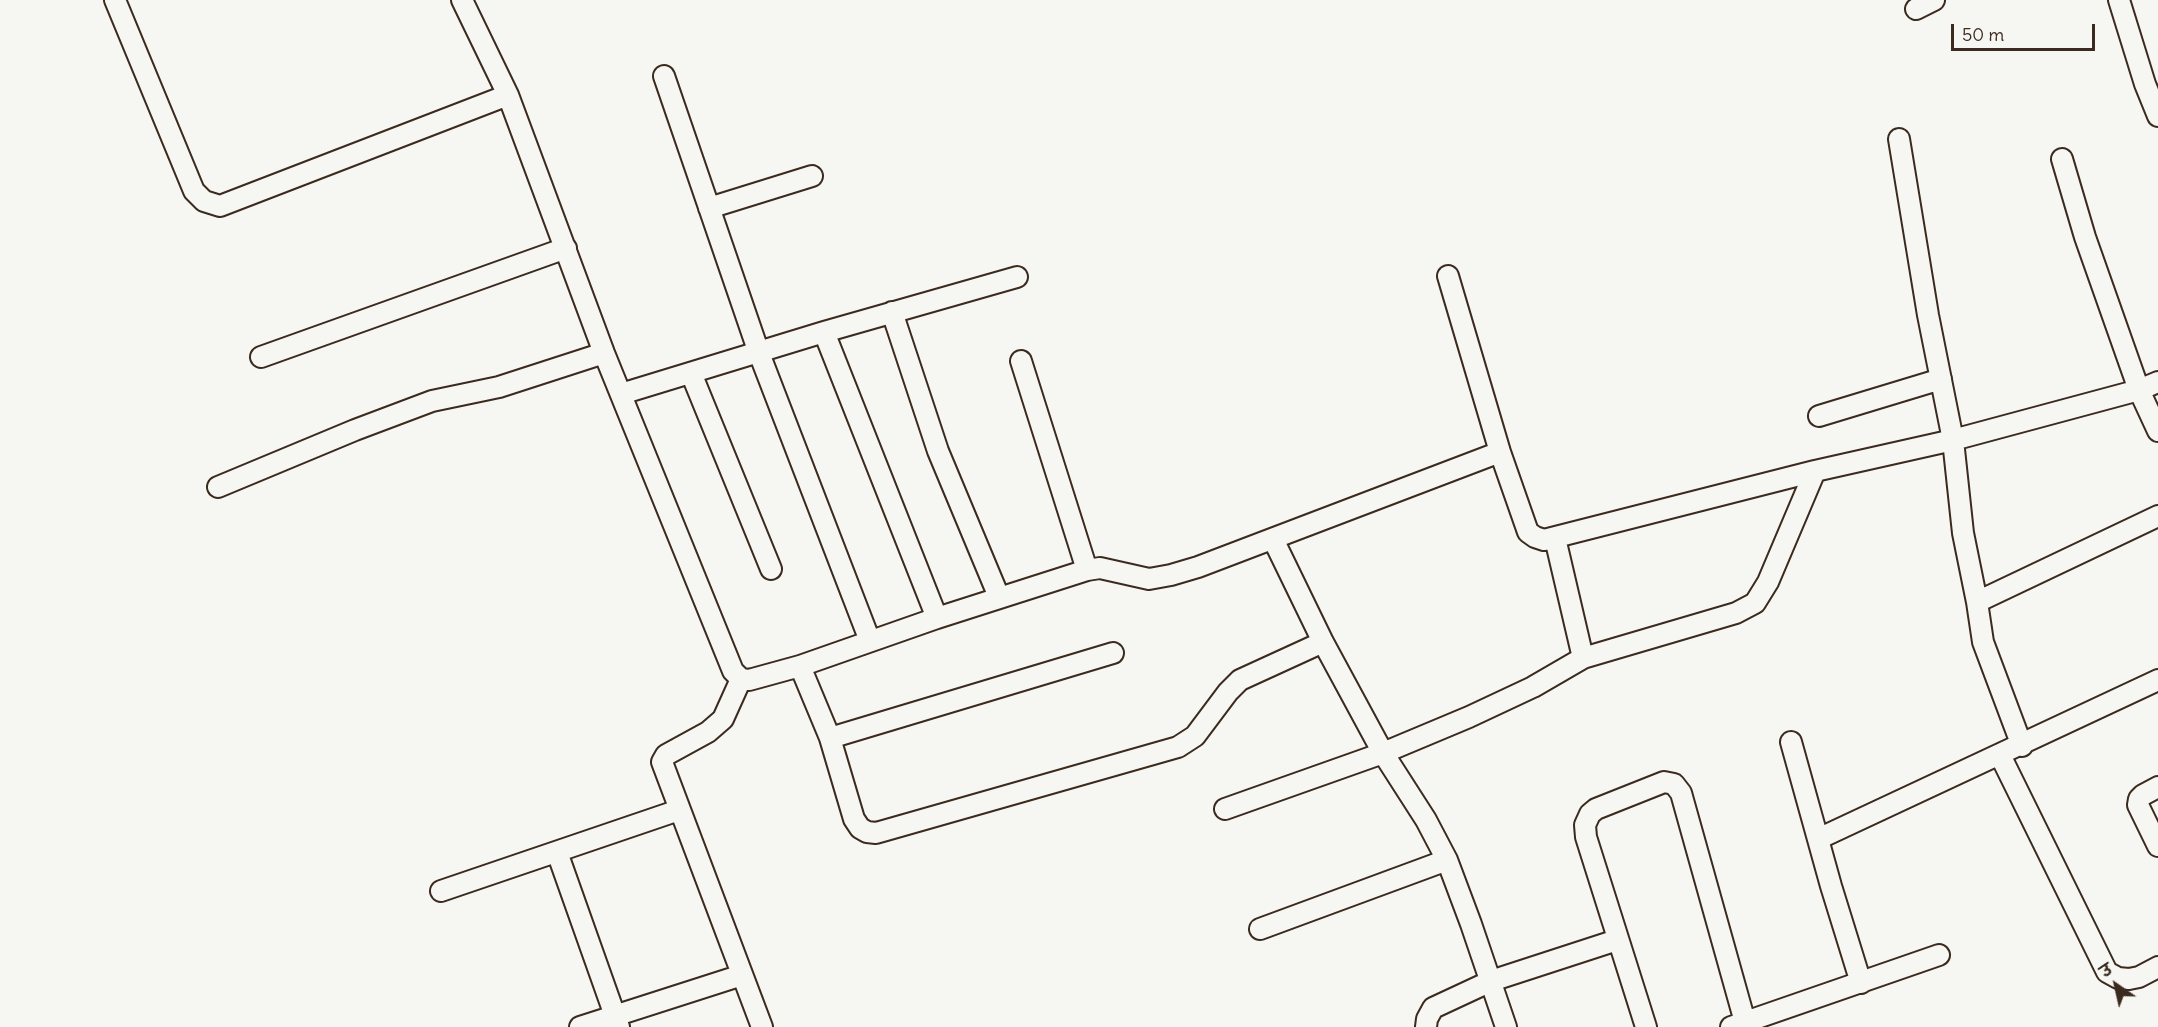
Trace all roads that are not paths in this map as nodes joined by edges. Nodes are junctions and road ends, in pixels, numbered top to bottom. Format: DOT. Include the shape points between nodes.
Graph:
graph roads {
  1 [pos="115,0"];
  2 [pos="462,0"];
  3 [pos="2119,0"];
  4 [pos="664,76"];
  5 [pos="2152,83"];
  6 [pos="508,95"];
  7 [pos="2158,116"];
  8 [pos="1899,140"];
  9 [pos="2062,159"];
  10 [pos="812,176"];
  11 [pos="709,208"];
  12 [pos="566,248"];
  13 [pos="1448,276"];
  14 [pos="1017,277"];
  15 [pos="892,312"];
  16 [pos="824,332"];
  17 [pos="759,353"];
  18 [pos="604,354"];
  19 [pos="261,357"];
  20 [pos="1021,361"];
  21 [pos="691,373"];
  22 [pos="1941,379"];
  23 [pos="2158,382"];
  24 [pos="2139,390"];
  25 [pos="621,394"];
  26 [pos="1819,416"];
  27 [pos="2158,431"];
  28 [pos="1953,440"];
  29 [pos="1500,452"];
  30 [pos="1815,471"];
  31 [pos="218,487"];
  32 [pos="2158,516"];
  33 [pos="1555,538"];
  34 [pos="1272,539"];
  35 [pos="771,569"];
  36 [pos="1087,570"];
  37 [pos="999,597"];
  38 [pos="1977,602"];
  39 [pos="937,618"];
  40 [pos="870,641"];
  41 [pos="1323,642"];
  42 [pos="1113,653"];
  43 [pos="1583,658"];
  44 [pos="800,666"];
  45 [pos="741,679"];
  46 [pos="2158,680"];
  47 [pos="830,738"];
  48 [pos="1791,742"];
  49 [pos="2022,746"];
  50 [pos="1383,753"];
  51 [pos="2000,755"];
  52 [pos="2158,788"];
  53 [pos="1225,809"];
  54 [pos="680,810"];
  55 [pos="1818,839"];
  56 [pos="2158,846"];
  57 [pos="556,852"];
  58 [pos="1447,860"];
  59 [pos="441,891"];
  60 [pos="1260,929"];
  61 [pos="1617,940"];
  62 [pos="1939,955"];
  63 [pos="2158,967"];
  64 [pos="742,975"];
  65 [pos="1491,981"];
  66 [pos="1862,982"];
  67 [pos="617,1021"];
  68 [pos="1738,1024"];
  69 [pos="580,1027"];
  70 [pos="762,1027"];
  71 [pos="1426,1027"];
  72 [pos="1506,1027"];
  73 [pos="1646,1027"];
  1 -- 6 [label="street" via="194,191 204,201 220,206"];
  2 -- 6 [label="street"];
  3 -- 5 [label="street"];
  4 -- 11 [label="street"];
  5 -- 7 [label="street"];
  6 -- 12 [label="street"];
  8 -- 22 [label="street"];
  9 -- 24 [label="street"];
  10 -- 11 [label="street"];
  11 -- 17 [label="street"];
  12 -- 18 [label="street"];
  12 -- 19 [label="street"];
  13 -- 29 [label="street"];
  14 -- 15 [label="street"];
  15 -- 16 [label="street"];
  15 -- 37 [label="street" via="938,451"];
  16 -- 17 [label="street"];
  16 -- 39 [label="street"];
  17 -- 21 [label="street"];
  17 -- 40 [label="street"];
  18 -- 25 [label="street"];
  18 -- 31 [label="street" via="499,387 432,401"];
  20 -- 36 [label="street"];
  21 -- 25 [label="street"];
  21 -- 35 [label="street"];
  22 -- 26 [label="street"];
  22 -- 28 [label="street"];
  23 -- 24 [label="street"];
  24 -- 27 [label="street"];
  24 -- 28 [label="street"];
  25 -- 45 [label="street" via="733,671"];
  28 -- 30 [label="street"];
  28 -- 38 [label="street" via="1963,533"];
  29 -- 33 [label="street" via="1528,532 1544,540"];
  29 -- 34 [label="street"];
  30 -- 33 [label="street"];
  30 -- 43 [label="street" via="1768,582 1755,603 1736,613"];
  32 -- 38 [label="street"];
  33 -- 43 [label="street"];
  34 -- 36 [label="street" via="1198,567 1149,579 1100,568"];
  34 -- 41 [label="street"];
  36 -- 37 [label="street"];
  37 -- 39 [label="street"];
  38 -- 49 [label="street" via="1983,642"];
  39 -- 40 [label="street"];
  40 -- 44 [label="street"];
  41 -- 47 [label="street" via="1240,680 1195,736 1178,747 876,833 860,828 854,819"];
  41 -- 50 [label="street"];
  42 -- 47 [label="street"];
  43 -- 50 [label="street" via="1509,698"];
  44 -- 45 [label="street"];
  44 -- 47 [label="street"];
  45 -- 54 [label="street" via="723,719 663,758"];
  46 -- 49 [label="street"];
  48 -- 55 [label="street"];
  49 -- 51 [label="street"];
  50 -- 53 [label="street"];
  50 -- 58 [label="street"];
  51 -- 55 [label="street"];
  51 -- 63 [label="street" via="2107,972 2129,979"];
  52 -- 56 [label="street" via="2143,795 2138,805"];
  54 -- 57 [label="street"];
  54 -- 64 [label="street"];
  55 -- 66 [label="street"];
  57 -- 59 [label="street"];
  57 -- 67 [label="street"];
  58 -- 60 [label="street"];
  58 -- 65 [label="street"];
  61 -- 65 [label="street"];
  61 -- 68 [label="street" via="1585,825 1596,809 1664,782 1674,784 1681,793"];
  61 -- 73 [label="street"];
  62 -- 66 [label="street"];
  64 -- 67 [label="street"];
  64 -- 70 [label="street"];
  65 -- 71 [label="street" via="1433,1008"];
  65 -- 72 [label="street"];
  66 -- 68 [label="street"];
  67 -- 69 [label="street"];
}
